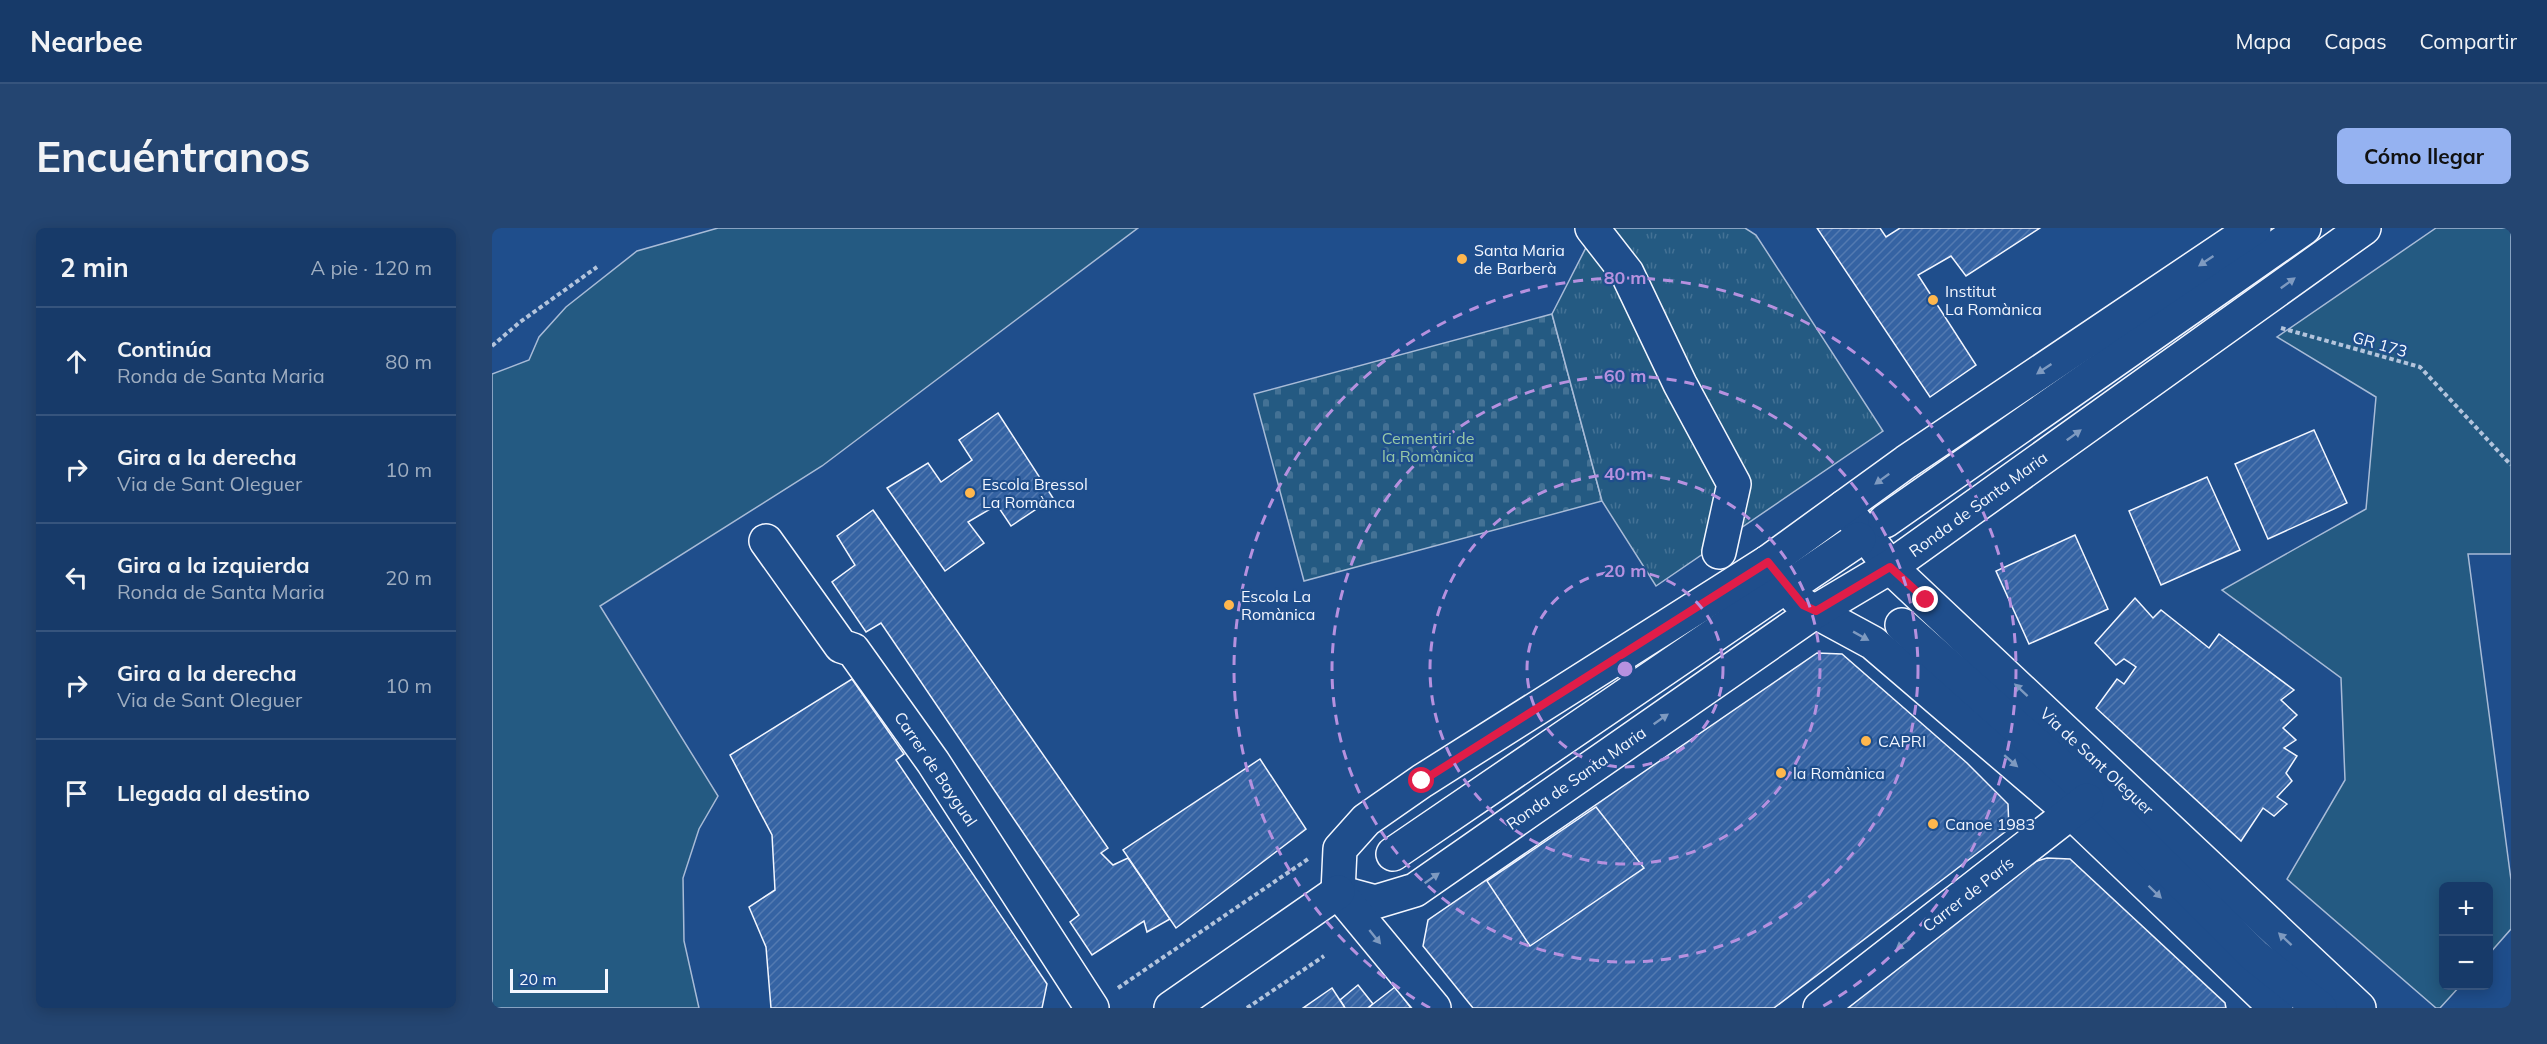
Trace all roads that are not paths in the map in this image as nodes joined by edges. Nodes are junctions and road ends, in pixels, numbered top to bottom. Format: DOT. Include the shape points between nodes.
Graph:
graph roads {
  1 [pos="1592,228"];
  2 [pos="2254,228"];
  3 [pos="2304,228"];
  4 [pos="2364,228"];
  5 [pos="1844,507"];
  6 [pos="1885,521"];
  7 [pos="766,540"];
  8 [pos="1859,540"];
  9 [pos="1719,552"];
  10 [pos="1768,562"];
  11 [pos="1890,567"];
  12 [pos="1816,611"];
  13 [pos="1902,625"];
  14 [pos="2093,795"];
  15 [pos="1390,853"];
  16 [pos="1338,892"];
  17 [pos="2301,998"];
  18 [pos="1092,1007"];
  19 [pos="1171,1008"];
  20 [pos="1434,1008"];
  21 [pos="1820,1008"];
  22 [pos="2359,1008"];
  1 -- 9 [label="street" via="1628,273 1680,384 1734,484"];
  2 -- 5 [label="street, one-way"];
  3 -- 6 [label="street"];
  11 -- 4 [label="street, Ronda de Santa Maria, one-way"];
  5 -- 10 [label="street"];
  5 -- 11 [label="street, Via de Sant Oleguer"];
  7 -- 18 [label="street, Carrer de Baygual" via="841,646 853,650 933,762"];
  8 -- 15 [label="street"];
  10 -- 12 [label="street, Via de Sant Oleguer" via="1803,605"];
  10 -- 16 [label="street" via="1366,820 1340,849"];
  11 -- 12 [label="street, Ronda de Santa Maria"];
  14 -- 11 [label="street, Via de Sant Oleguer, one-way"];
  12 -- 14 [label="street, Via de Sant Oleguer, one-way" via="1881,650"];
  16 -- 12 [label="street, Ronda de Santa Maria, one-way" via="1375,902 1415,890"];
  13 -- 14 [label="street, Via de Sant Oleguer"];
  14 -- 17 [label="street, Via de Sant Oleguer"];
  17 -- 14 [label="street, Via de Sant Oleguer, one-way"];
  14 -- 21 [label="street, Carrer de París, one-way"];
  16 -- 19 [label="street"];
  16 -- 20 [label="street, one-way"];
  17 -- 22 [label="street, Via de Sant Oleguer"];
}
